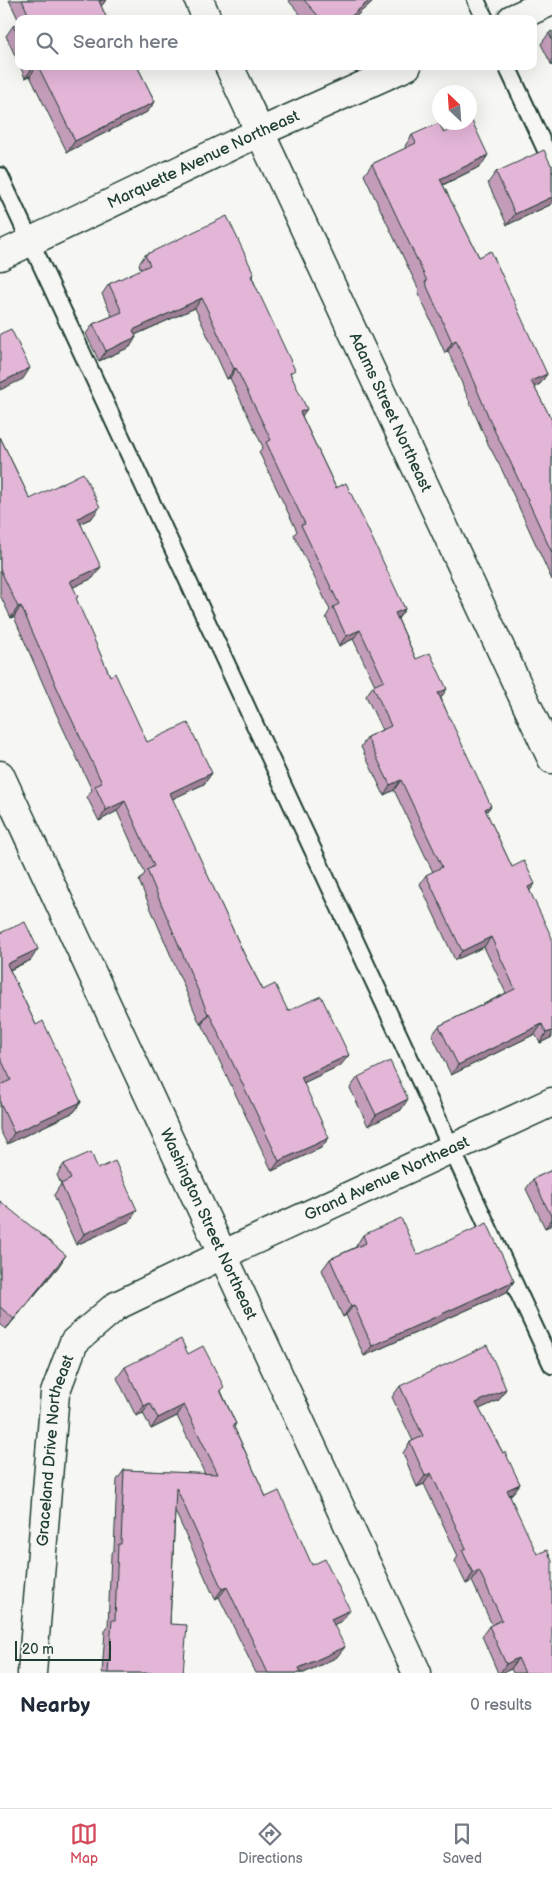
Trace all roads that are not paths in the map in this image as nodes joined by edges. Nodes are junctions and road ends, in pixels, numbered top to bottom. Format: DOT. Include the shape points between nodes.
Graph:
graph roads {
  1 [pos="199,0"];
  2 [pos="476,0"];
  3 [pos="552,1"];
  4 [pos="205,15"];
  5 [pos="483,15"];
  6 [pos="521,15"];
  7 [pos="232,70"];
  8 [pos="398,70"];
  9 [pos="509,70"];
  10 [pos="260,132"];
  11 [pos="552,163"];
  12 [pos="0,176"];
  13 [pos="30,241"];
  14 [pos="0,256"];
  15 [pos="552,759"];
  16 [pos="0,775"];
  17 [pos="552,1102"];
  18 [pos="451,1149"];
  19 [pos="222,1255"];
  20 [pos="552,1365"];
  21 [pos="32,1673"];
  22 [pos="417,1673"];
  1 -- 4 [label="street"];
  2 -- 5 [label="lane"];
  3 -- 6 [label="street"];
  7 -- 10 [label="street, Adams Street Northeast"];
  8 -- 10 [label="street, Marquette Avenue Northeast"];
  9 -- 11 [label="lane"];
  10 -- 13 [label="street, Marquette Avenue Northeast"];
  10 -- 15 [label="street, Adams Street Northeast"];
  12 -- 13 [label="lane"];
  13 -- 14 [label="street, Marquette Avenue Northeast"];
  13 -- 18 [label="lane"];
  16 -- 19 [label="street, Washington Street Northeast"];
  17 -- 18 [label="street, Grand Avenue Northeast"];
  18 -- 19 [label="street, Grand Avenue Northeast"];
  18 -- 20 [label="lane"];
  19 -- 21 [label="street, Graceland Drive Northeast" via="116,1306 74,1342 55,1394"];
  19 -- 22 [label="street, Washington Street Northeast"];
}
